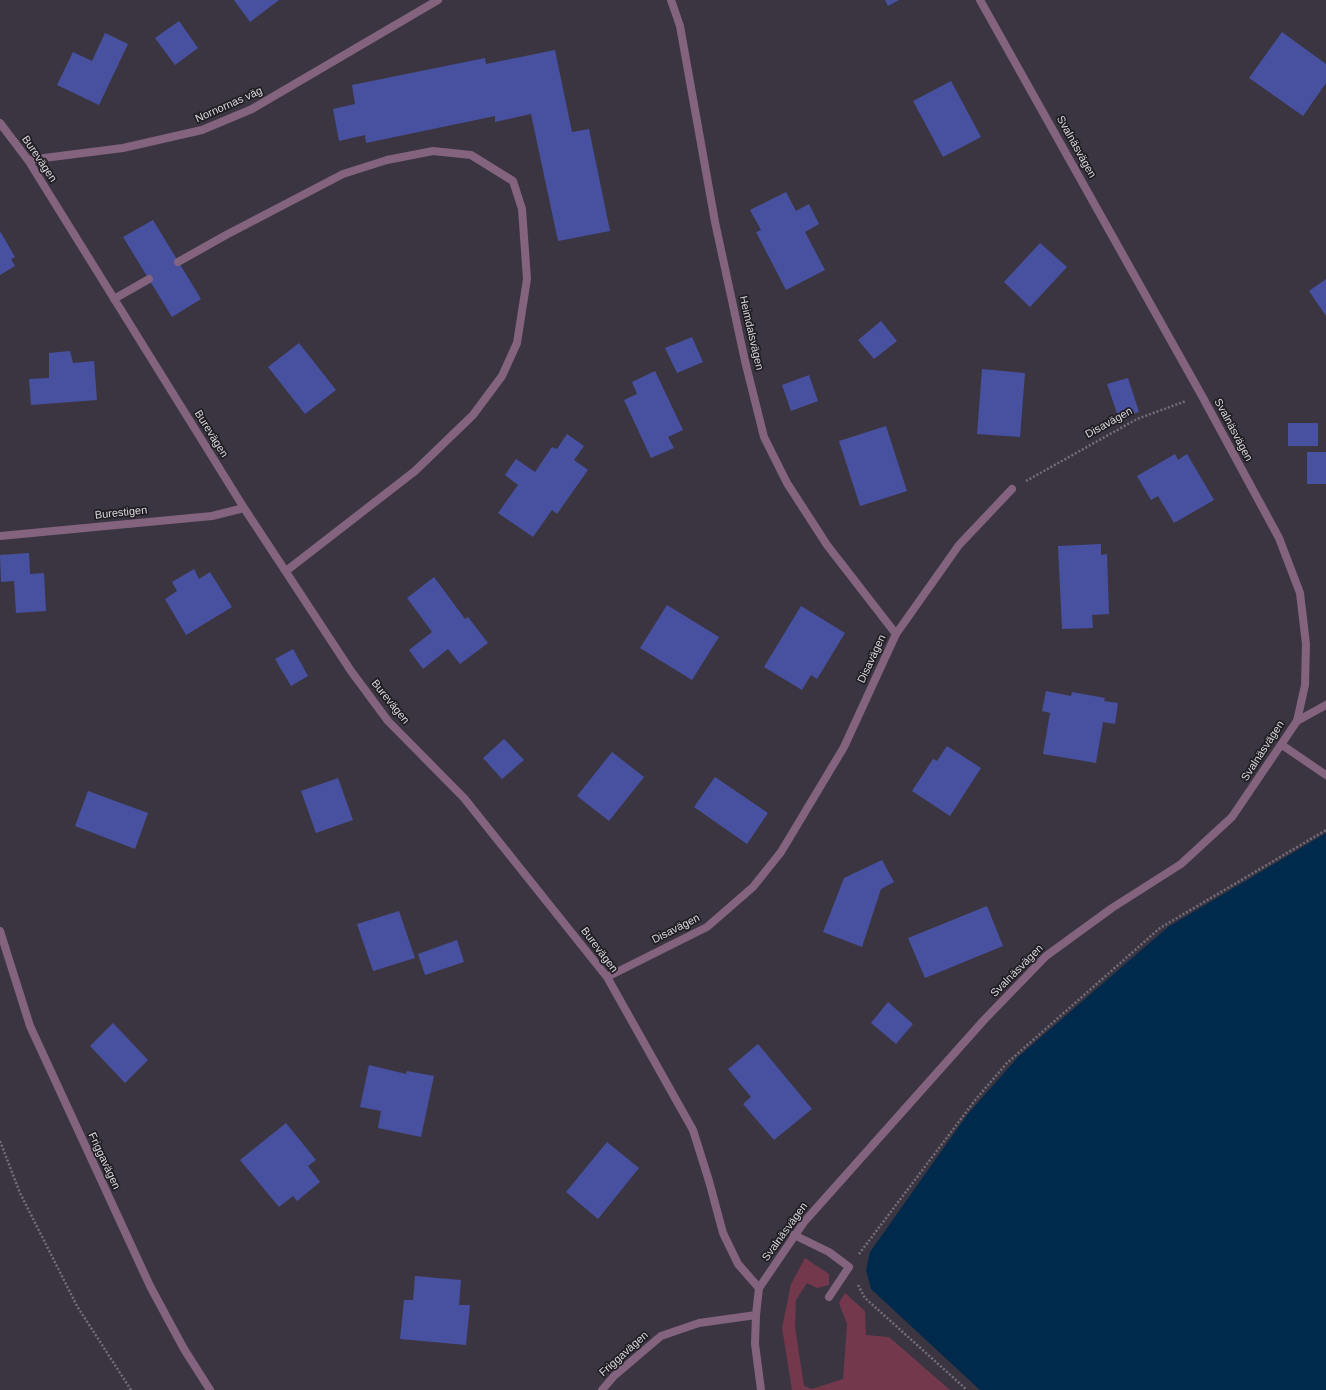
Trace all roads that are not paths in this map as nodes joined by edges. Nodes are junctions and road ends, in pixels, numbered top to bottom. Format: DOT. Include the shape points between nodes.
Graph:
graph roads {
  1 [pos="438,0"];
  2 [pos="671,0"];
  3 [pos="980,0"];
  4 [pos="0,123"];
  5 [pos="28,160"];
  6 [pos="178,262"];
  7 [pos="149,279"];
  8 [pos="114,299"];
  9 [pos="1012,489"];
  10 [pos="244,508"];
  11 [pos="0,536"];
  12 [pos="286,571"];
  13 [pos="896,634"];
  14 [pos="1326,705"];
  15 [pos="1297,721"];
  16 [pos="1282,745"];
  17 [pos="1326,775"];
  18 [pos="0,931"];
  19 [pos="607,977"];
  20 [pos="794,1235"];
  21 [pos="760,1288"];
  22 [pos="829,1297"];
  23 [pos="756,1316"];
  24 [pos="210,1390"];
  25 [pos="602,1390"];
  26 [pos="761,1390"];
  1 -- 5 [label="street, Nornornas väg" via="252,109 202,130 123,148"];
  2 -- 13 [label="street, Heimdalsvägen" via="680,26 715,222 764,437 787,483 827,545"];
  3 -- 15 [label="street, Svalnäsvägen" via="1279,538 1300,593 1306,644 1305,685"];
  4 -- 5 [label="street, Burevägen"];
  5 -- 8 [label="street, Burevägen"];
  6 -- 12 [label="street" via="226,234 344,174 387,160 433,151 471,155 513,181 522,209 527,279 517,344 502,376 472,415 415,471"];
  7 -- 8 [label="street"];
  8 -- 10 [label="street, Burevägen"];
  9 -- 13 [label="street, Disavägen" via="959,545"];
  10 -- 11 [label="street, Burestigen" via="212,516"];
  10 -- 12 [label="street, Burevägen"];
  12 -- 19 [label="street, Burevägen" via="388,721 464,798"];
  13 -- 19 [label="street, Disavägen" via="840,753 782,852 753,887 707,927"];
  14 -- 15 [label="street"];
  15 -- 16 [label="street, Svalnäsvägen"];
  16 -- 17 [label="street"];
  16 -- 20 [label="street, Svalnäsvägen" via="1232,817 1181,864 1112,908 1046,956 979,1026"];
  18 -- 24 [label="street, Friggavägen" via="30,1026 150,1286 184,1349"];
  19 -- 21 [label="street, Burevägen" via="693,1130 710,1180 723,1233 738,1264"];
  20 -- 21 [label="street, Svalnäsvägen"];
  20 -- 22 [label="street" via="829,1252 849,1267"];
  21 -- 23 [label="street, Svalnäsvägen"];
  23 -- 25 [label="street, Friggavägen" via="699,1323 661,1336 614,1376"];
  23 -- 26 [label="street, Svalnäsvägen" via="755,1344"];
}
